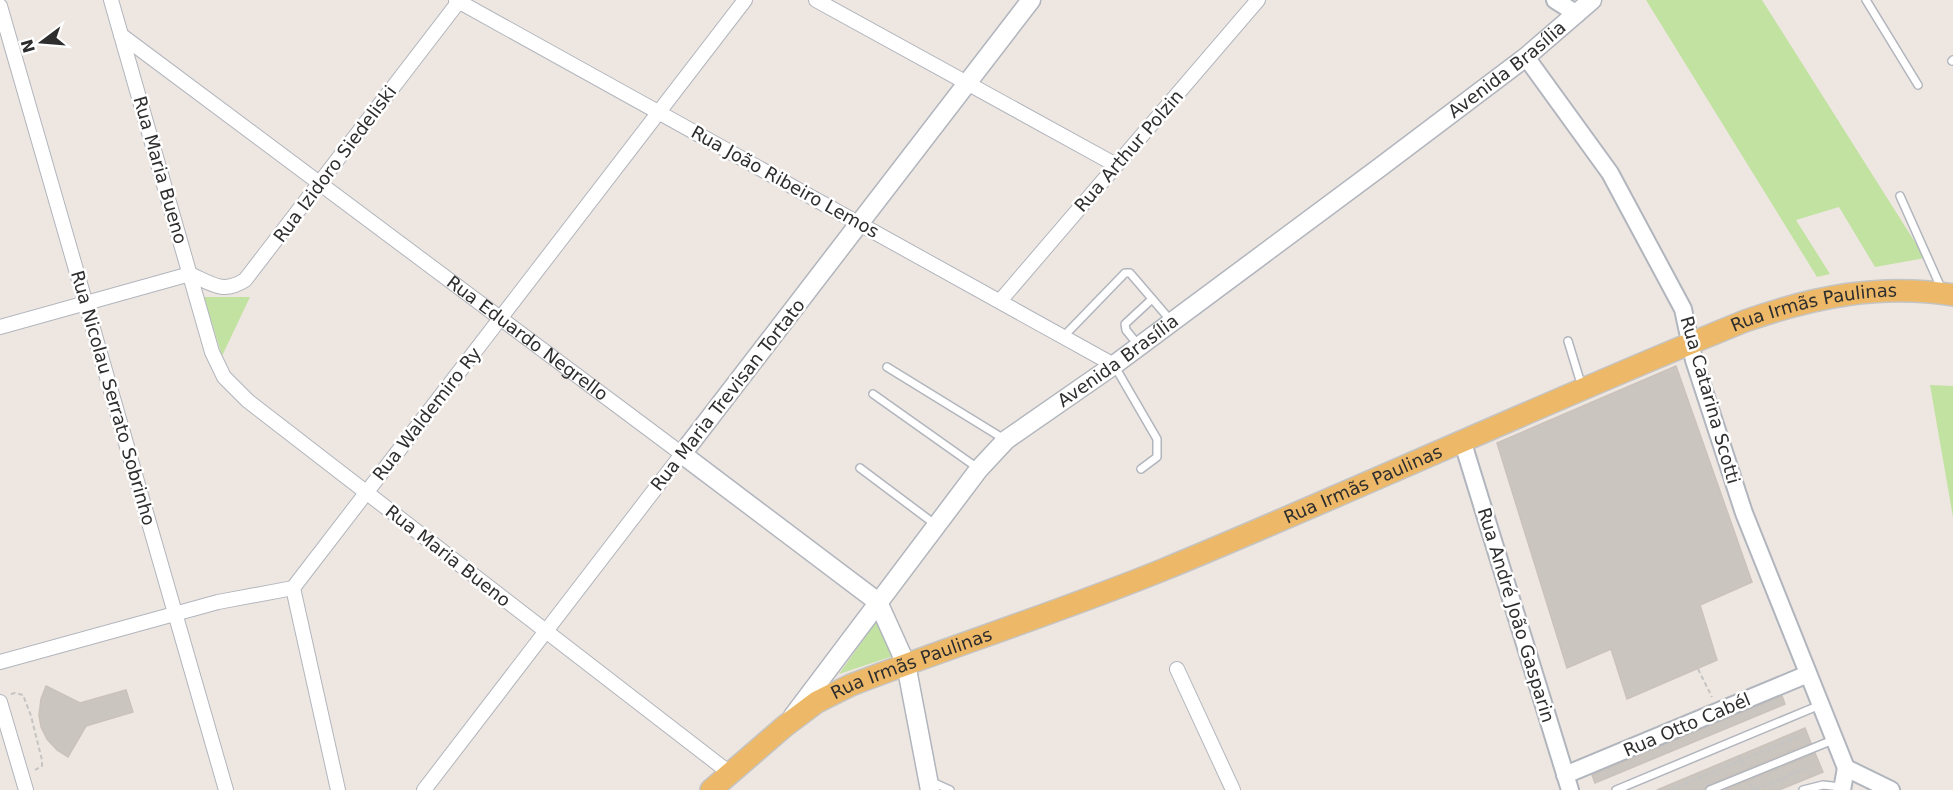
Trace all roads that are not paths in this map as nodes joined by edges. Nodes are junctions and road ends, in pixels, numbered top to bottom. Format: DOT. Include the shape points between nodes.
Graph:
graph roads {
  1 [pos="111,0"];
  2 [pos="745,0"];
  3 [pos="816,0"];
  4 [pos="1030,0"];
  5 [pos="1258,0"];
  6 [pos="1555,0"];
  7 [pos="1592,0"];
  8 [pos="1866,0"];
  9 [pos="458,1"];
  10 [pos="0,6"];
  11 [pos="1577,14"];
  12 [pos="121,35"];
  13 [pos="1526,57"];
  14 [pos="967,83"];
  15 [pos="1917,85"];
  16 [pos="659,112"];
  17 [pos="1116,165"];
  18 [pos="320,184"];
  19 [pos="1900,196"];
  20 [pos="859,223"];
  21 [pos="190,274"];
  22 [pos="1948,294"];
  23 [pos="1152,299"];
  24 [pos="1000,301"];
  25 [pos="86,303"];
  26 [pos="500,318"];
  27 [pos="1172,322"];
  28 [pos="0,327"];
  29 [pos="1064,336"];
  30 [pos="1568,341"];
  31 [pos="1691,343"];
  32 [pos="1139,346"];
  33 [pos="1114,364"];
  34 [pos="887,367"];
  35 [pos="1582,389"];
  36 [pos="873,394"];
  37 [pos="1006,440"];
  38 [pos="1462,440"];
  39 [pos="682,454"];
  40 [pos="860,468"];
  41 [pos="979,469"];
  42 [pos="1141,469"];
  43 [pos="366,492"];
  44 [pos="936,525"];
  45 [pos="293,588"];
  46 [pos="878,602"];
  47 [pos="175,613"];
  48 [pos="546,631"];
  49 [pos="0,662"];
  50 [pos="906,664"];
  51 [pos="1177,669"];
  52 [pos="1808,674"];
  53 [pos="4,698"];
  54 [pos="1820,705"];
  55 [pos="785,726"];
  56 [pos="1835,740"];
  57 [pos="1846,768"];
  58 [pos="731,774"];
  59 [pos="1567,782"];
  60 [pos="929,785"];
  61 [pos="1845,789"];
  62 [pos="26,790"];
  63 [pos="226,790"];
  64 [pos="338,790"];
  65 [pos="424,790"];
  66 [pos="711,790"];
  67 [pos="950,790"];
  68 [pos="1233,790"];
  69 [pos="1616,790"];
  70 [pos="1710,790"];
  71 [pos="1803,790"];
  72 [pos="1891,790"];
  1 -- 12 [label="street, Rua Maria Bueno"];
  2 -- 16 [label="street, Rua Waldemiro Ry"];
  3 -- 14 [label="street"];
  4 -- 14 [label="main road, Rua Maria Trevisan Tortato"];
  5 -- 17 [label="street, Rua Arthur Polzin"];
  6 -- 11 [label="street"];
  7 -- 11 [label="main road, Avenida Brasília"];
  8 -- 15 [label="lane"];
  9 -- 16 [label="street, Rua João Ribeiro Lemos"];
  9 -- 18 [label="street, Rua Izidoro Siedeliski"];
  10 -- 25 [label="street, Rua Nicolau Serrato Sobrinho"];
  11 -- 13 [label="main road, Avenida Brasília"];
  12 -- 18 [label="street, Rua Eduardo Negrello"];
  12 -- 21 [label="street, Rua Maria Bueno"];
  13 -- 27 [label="main road, Avenida Brasília"];
  13 -- 31 [label="street, Rua Catarina Scotti" via="1610,173 1683,309"];
  14 -- 17 [label="street"];
  14 -- 20 [label="main road, Rua Maria Trevisan Tortato"];
  16 -- 20 [label="street, Rua João Ribeiro Lemos"];
  16 -- 26 [label="street, Rua Waldemiro Ry"];
  17 -- 24 [label="street, Rua Arthur Polzin"];
  18 -- 21 [label="street, Rua Izidoro Siedeliski" via="245,280 226,288"];
  18 -- 26 [label="street, Rua Eduardo Negrello"];
  19 -- 22 [label="lane"];
  20 -- 24 [label="street, Rua João Ribeiro Lemos"];
  20 -- 39 [label="main road, Rua Maria Trevisan Tortato"];
  21 -- 25 [label="street"];
  21 -- 43 [label="street, Rua Maria Bueno" via="212,352 224,377 248,401"];
  22 -- 31 [label="main road, Rua Irmãs Paulinas" via="1880,290 1815,300 1777,310"];
  23 -- 27 [label="lane"];
  23 -- 29 [label="lane" via="1130,273 1125,273"];
  23 -- 32 [label="lane" via="1125,324"];
  24 -- 29 [label="street, Rua João Ribeiro Lemos"];
  25 -- 28 [label="street"];
  25 -- 47 [label="street, Rua Nicolau Serrato Sobrinho"];
  26 -- 39 [label="street, Rua Eduardo Negrello"];
  26 -- 43 [label="street, Rua Waldemiro Ry"];
  27 -- 32 [label="main road, Avenida Brasília"];
  29 -- 33 [label="street, Rua João Ribeiro Lemos"];
  30 -- 35 [label="lane"];
  31 -- 35 [label="main road, Rua Irmãs Paulinas"];
  31 -- 52 [label="street, Rua Catarina Scotti" via="1744,513"];
  32 -- 33 [label="main road, Avenida Brasília"];
  33 -- 37 [label="main road, Avenida Brasília"];
  33 -- 42 [label="lane" via="1157,439 1156,457"];
  34 -- 37 [label="lane"];
  35 -- 38 [label="main road, Rua Irmãs Paulinas"];
  36 -- 41 [label="lane"];
  37 -- 41 [label="main road, Avenida Brasília"];
  38 -- 50 [label="main road, Rua Irmãs Paulinas" via="1129,583"];
  38 -- 59 [label="street, Rua André João Gasparin"];
  39 -- 46 [label="main road, Rua Eduardo Negrello"];
  39 -- 48 [label="street, Rua Maria Trevisan Tortato"];
  40 -- 44 [label="lane"];
  41 -- 44 [label="main road, Avenida Brasília"];
  43 -- 45 [label="street, Rua Waldemiro Ry"];
  43 -- 48 [label="street, Rua Maria Bueno"];
  44 -- 46 [label="main road, Avenida Brasília"];
  45 -- 47 [label="street"];
  45 -- 64 [label="street"];
  46 -- 50 [label="main road, Rua Eduardo Negrello"];
  46 -- 55 [label="main road, Avenida Brasília"];
  47 -- 49 [label="street"];
  47 -- 63 [label="street, Rua Nicolau Serrato Sobrinho"];
  48 -- 58 [label="street, Rua Maria Bueno"];
  48 -- 65 [label="street, Rua Maria Trevisan Tortato"];
  50 -- 55 [label="main road, Rua Irmãs Paulinas" via="817,702"];
  50 -- 60 [label="main road, Rua Eduardo Negrello"];
  51 -- 68 [label="street"];
  52 -- 54 [label="street, Rua Catarina Scotti"];
  52 -- 59 [label="street, Rua Otto Cabél"];
  53 -- 62 [label="street"];
  54 -- 56 [label="street, Rua Catarina Scotti"];
  54 -- 69 [label="lane"];
  55 -- 58 [label="main road, Avenida Brasília"];
  56 -- 57 [label="street, Rua Catarina Scotti"];
  56 -- 70 [label="lane"];
  57 -- 61 [label="street"];
  57 -- 72 [label="street"];
  58 -- 66 [label="main road, Avenida Brasília"];
  60 -- 67 [label="lane"];
  61 -- 71 [label="lane" via="1823,785"];
}
